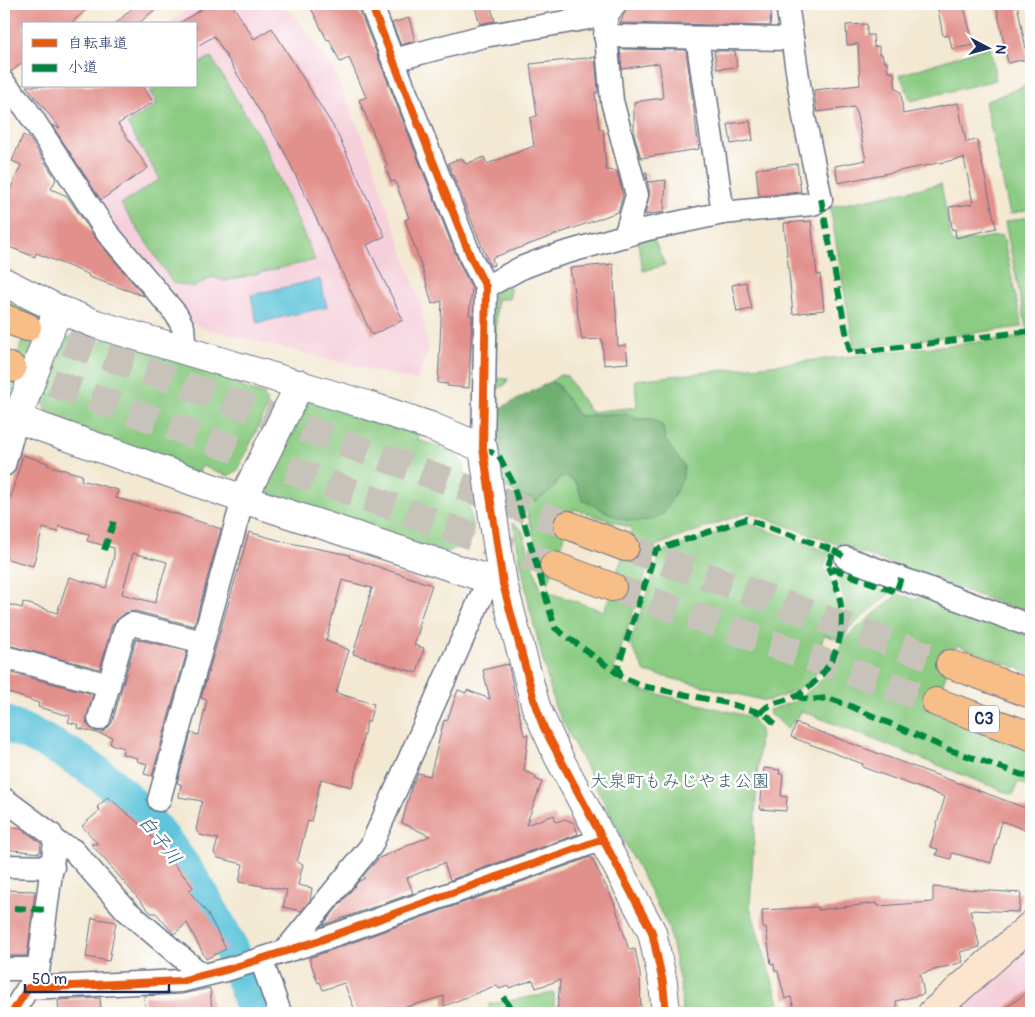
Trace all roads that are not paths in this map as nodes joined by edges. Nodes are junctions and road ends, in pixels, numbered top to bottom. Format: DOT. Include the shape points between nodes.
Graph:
graph roads {
  1 [pos="370,4"];
  2 [pos="787,4"];
  3 [pos="608,14"];
  4 [pos="697,38"];
  5 [pos="792,39"];
  6 [pos="394,60"];
  7 [pos="4,83"];
  8 [pos="724,213"];
  9 [pos="625,236"];
  10 [pos="4,282"];
  11 [pos="486,287"];
  12 [pos="58,310"];
  13 [pos="186,352"];
  14 [pos="300,384"];
  15 [pos="10,416"];
  16 [pos="483,448"];
  17 [pos="4,465"];
  18 [pos="243,498"];
  19 [pos="568,525"];
  20 [pos="625,547"];
  21 [pos="846,558"];
  22 [pos="554,566"];
  23 [pos="496,582"];
  24 [pos="612,587"];
  25 [pos="1031,626"];
  26 [pos="203,642"];
  27 [pos="4,657"];
  28 [pos="950,664"];
  29 [pos="109,685"];
  30 [pos="1031,694"];
  31 [pos="936,702"];
  32 [pos="100,719"];
  33 [pos="1031,736"];
  34 [pos="4,799"];
  35 [pos="159,800"];
  36 [pos="603,839"];
  37 [pos="56,842"];
  38 [pos="4,866"];
  39 [pos="53,867"];
  40 [pos="1031,925"];
  41 [pos="284,951"];
  42 [pos="261,959"];
  43 [pos="4,969"];
  44 [pos="202,975"];
  45 [pos="37,978"];
  46 [pos="947,1008"];
  47 [pos="12,1013"];
  48 [pos="280,1013"];
  49 [pos="666,1013"];
  1 -- 6 [label="street"];
  2 -- 5 [label="street"];
  3 -- 4 [label="street"];
  3 -- 6 [label="street" via="484,36"];
  3 -- 9 [label="street" via="612,101 637,195"];
  4 -- 5 [label="street"];
  4 -- 8 [label="street"];
  5 -- 8 [label="street" via="821,199 812,204"];
  6 -- 11 [label="street" via="471,258"];
  7 -- 13 [label="street" via="26,107 106,231 176,314 183,327"];
  8 -- 9 [label="street"];
  9 -- 11 [label="street" via="521,268"];
  10 -- 12 [label="street"];
  11 -- 16 [label="street"];
  12 -- 13 [label="street"];
  12 -- 15 [label="street"];
  13 -- 14 [label="street"];
  14 -- 16 [label="street" via="430,426"];
  14 -- 18 [label="street"];
  15 -- 17 [label="street"];
  15 -- 18 [label="street"];
  16 -- 23 [label="street"];
  18 -- 23 [label="street"];
  18 -- 26 [label="street"];
  19 -- 20 [label="highway"];
  21 -- 25 [label="street"];
  22 -- 24 [label="highway"];
  23 -- 36 [label="street" via="542,721"];
  23 -- 41 [label="street" via="371,846"];
  26 -- 29 [label="street" via="132,624 125,629"];
  26 -- 35 [label="street"];
  27 -- 29 [label="street"];
  28 -- 30 [label="highway, C3"];
  29 -- 32 [label="street"];
  31 -- 33 [label="highway, C3"];
  34 -- 37 [label="street" via="51,834"];
  36 -- 41 [label="street"];
  36 -- 49 [label="street" via="652,932"];
  37 -- 39 [label="street"];
  37 -- 44 [label="street" via="73,850 126,910"];
  38 -- 39 [label="street"];
  39 -- 45 [label="street"];
  40 -- 46 [label="main road"];
  41 -- 42 [label="street"];
  42 -- 44 [label="street"];
  42 -- 48 [label="street"];
  43 -- 45 [label="street"];
  44 -- 45 [label="street" via="161,982"];
  45 -- 47 [label="street"];
}
